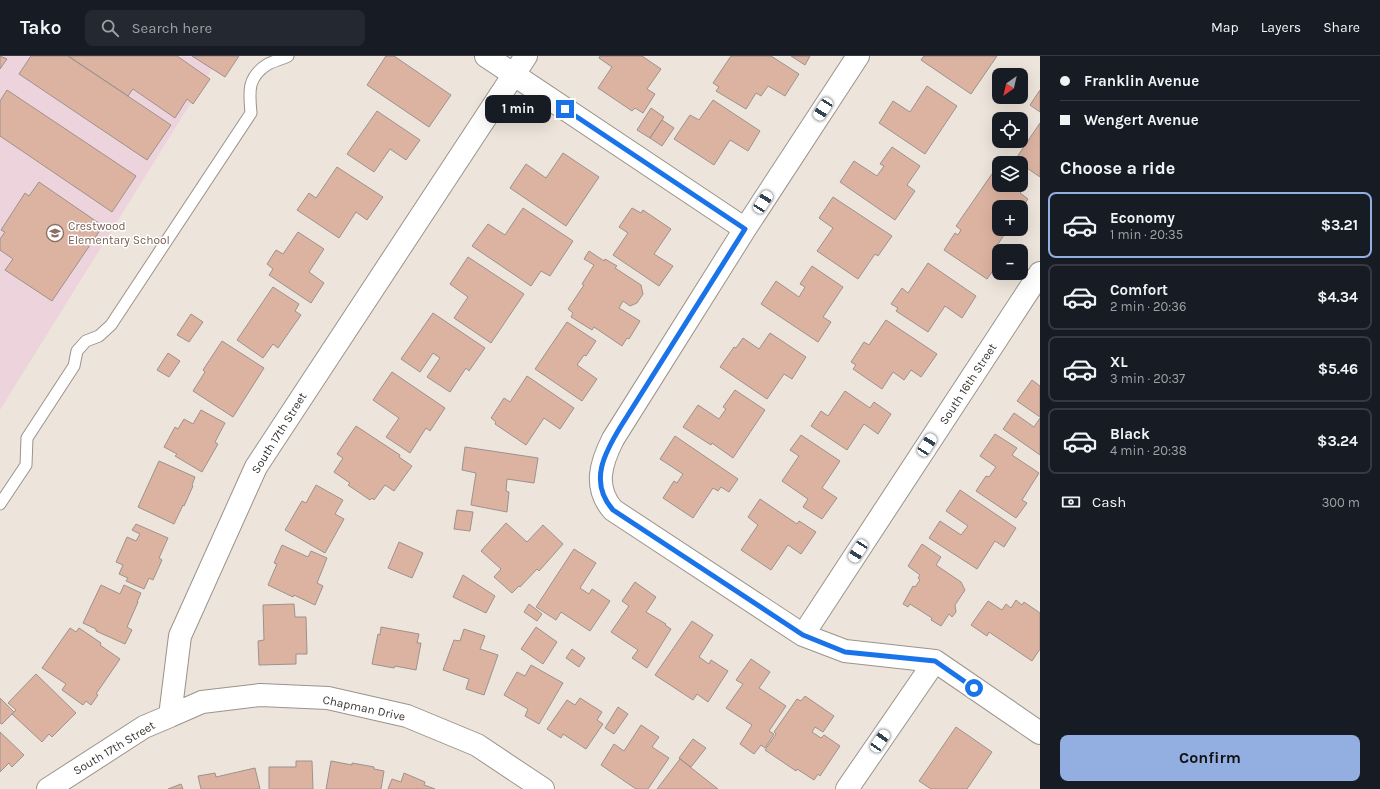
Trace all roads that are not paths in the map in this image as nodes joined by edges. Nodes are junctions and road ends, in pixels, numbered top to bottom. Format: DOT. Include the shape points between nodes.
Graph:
graph roads {
  1 [pos="288,56"];
  2 [pos="486,56"];
  3 [pos="526,56"];
  4 [pos="858,56"];
  5 [pos="514,75"];
  6 [pos="745,229"];
  7 [pos="1040,273"];
  8 [pos="0,504"];
  9 [pos="803,635"];
  10 [pos="935,661"];
  11 [pos="170,716"];
  12 [pos="1040,733"];
  13 [pos="48,789"];
  14 [pos="543,789"];
  15 [pos="847,789"];
  1 -- 8 [label="lane" via="268,64 255,75 249,91 251,113 111,325 99,336 86,341 77,351 74,366 28,438 26,465"];
  2 -- 5 [label="street"];
  3 -- 5 [label="street, South 17th Street"];
  4 -- 6 [label="street"];
  5 -- 6 [label="street"];
  5 -- 11 [label="street, South 17th Street" via="256,467 180,636"];
  6 -- 9 [label="street" via="613,439 600,470 600,479 609,506 613,510"];
  7 -- 9 [label="street, South 16th Street"];
  9 -- 10 [label="street" via="845,652"];
  10 -- 12 [label="street"];
  10 -- 15 [label="street"];
  11 -- 13 [label="street, South 17th Street" via="144,727"];
  11 -- 14 [label="street, Chapman Drive" via="202,702 260,695 328,698 407,716 477,745"];
}
